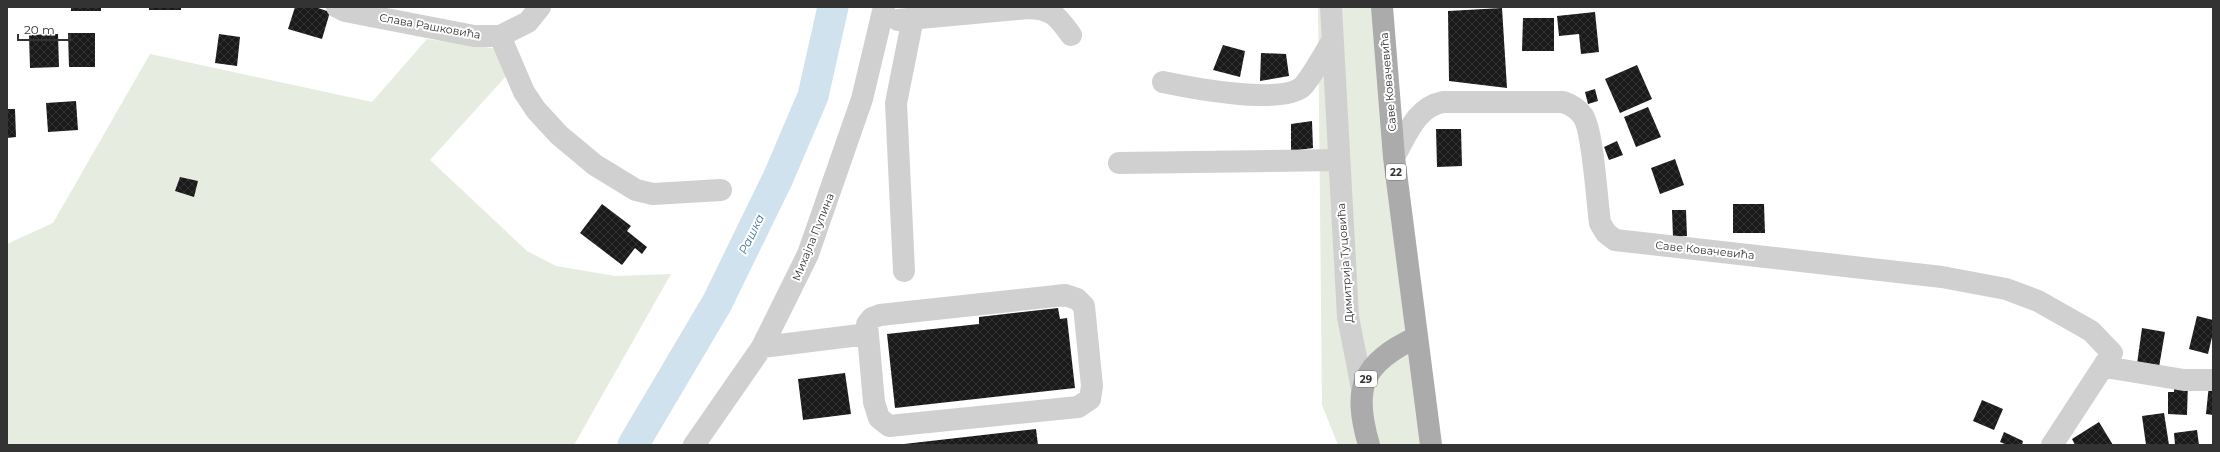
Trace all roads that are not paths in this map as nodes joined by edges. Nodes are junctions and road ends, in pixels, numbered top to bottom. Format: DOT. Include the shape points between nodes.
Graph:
graph roads {
  1 [pos="337,7"];
  2 [pos="540,7"];
  3 [pos="1330,7"];
  4 [pos="1382,7"];
  5 [pos="882,14"];
  6 [pos="913,18"];
  7 [pos="508,32"];
  8 [pos="1071,35"];
  9 [pos="1332,41"];
  10 [pos="1163,82"];
  11 [pos="1394,157"];
  12 [pos="1339,160"];
  13 [pos="1119,164"];
  14 [pos="721,190"];
  15 [pos="904,271"];
  16 [pos="868,334"];
  17 [pos="1417,337"];
  18 [pos="762,347"];
  19 [pos="2105,367"];
  20 [pos="2213,380"];
  21 [pos="1362,388"];
  22 [pos="694,445"];
  23 [pos="1369,445"];
  24 [pos="1431,445"];
  25 [pos="2052,445"];
  1 -- 7 [label="street, Слава Рашковића" via="345,11 474,36"];
  2 -- 7 [label="street" via="528,22"];
  3 -- 9 [label="street, Димитрија Туцовића"];
  4 -- 11 [label="main road, Саве Ковачевића / 22"];
  5 -- 6 [label="street"];
  5 -- 18 [label="street, Михајла Пупина" via="862,99 827,204 808,254"];
  6 -- 8 [label="street" via="1042,9 1056,15"];
  6 -- 15 [label="street" via="896,103"];
  7 -- 14 [label="street" via="524,92 536,110 559,135 595,165 636,190"];
  9 -- 10 [label="street" via="1302,87 1277,96 1201,90"];
  9 -- 12 [label="street, Димитрија Туцовића"];
  11 -- 17 [label="main road, Саве Ковачевића / 22"];
  11 -- 19 [label="street, Саве Ковачевића" via="1416,118 1422,110 1431,105 1443,102 1564,102 1578,109 1584,118 1589,134 1600,224 1615,240 1942,277 2006,289 2038,301 2091,331 2112,353"];
  12 -- 13 [label="street"];
  12 -- 21 [label="street, Димитрија Туцовића" via="1348,317"];
  16 -- 16 [label="street" via="874,402 880,418 889,426 1078,407 1090,399 1092,386 1084,306 1077,299 1065,295 880,315 872,318 867,324"];
  16 -- 18 [label="street"];
  17 -- 21 [label="main road, Димитрија Туцовића / 29" via="1382,357 1367,376"];
  17 -- 24 [label="main road, Саве Ковачевића / 22"];
  18 -- 22 [label="street, Михајла Пупина"];
  19 -- 20 [label="street" via="2184,380"];
  19 -- 25 [label="street, Саве Ковачевића"];
  21 -- 23 [label="main road, Димитрија Туцовића / 29" via="1361,411"];
}
